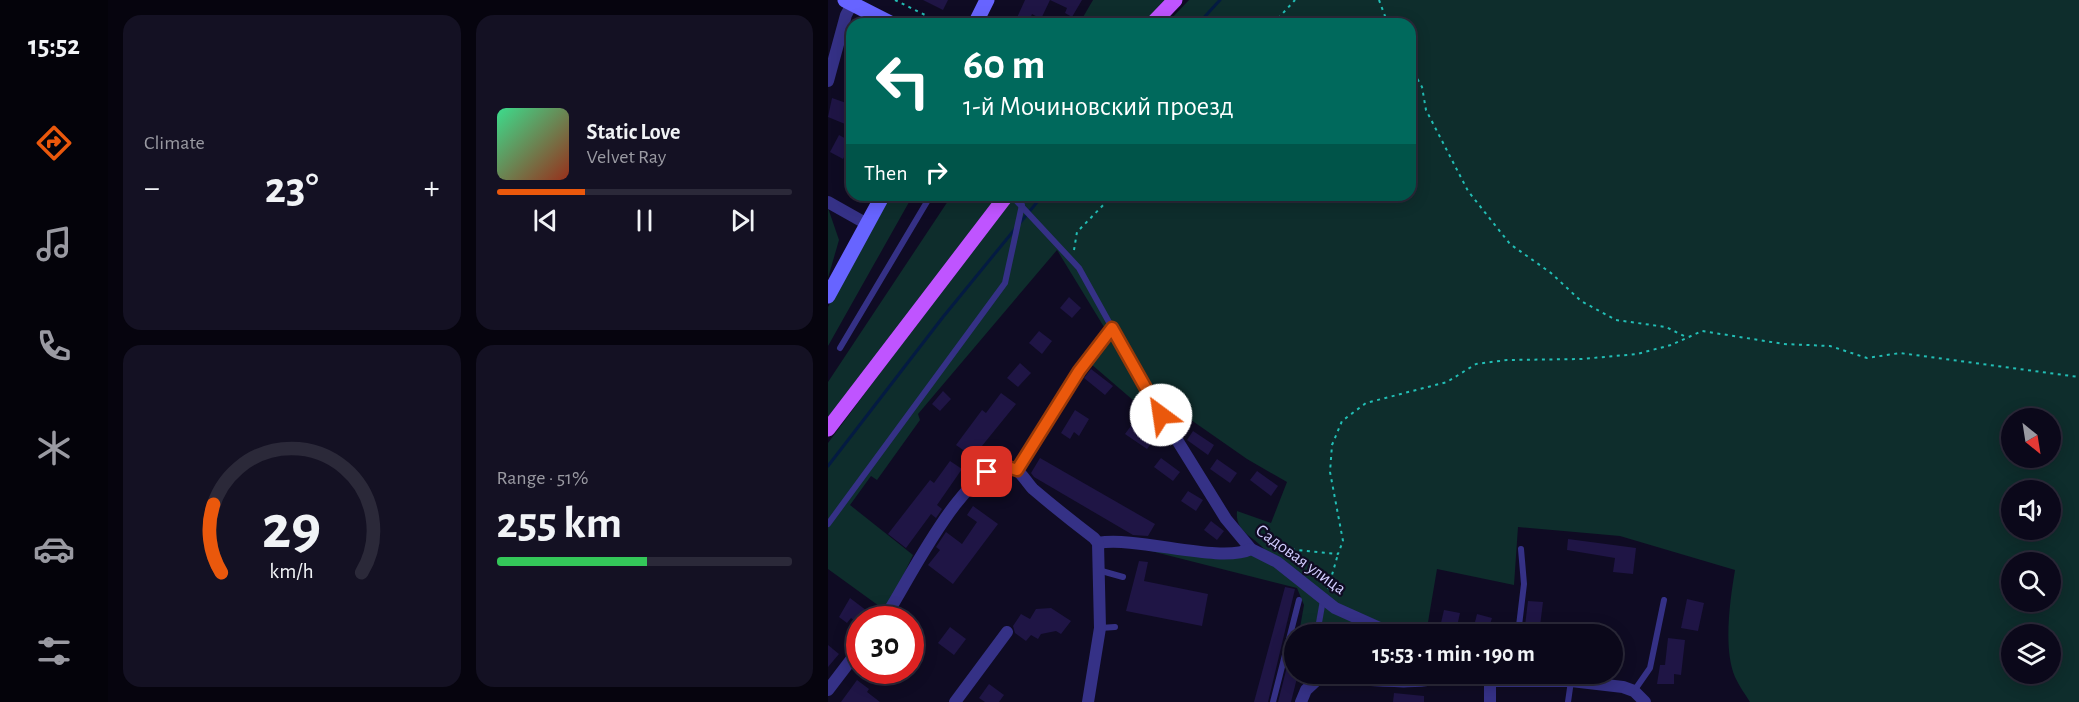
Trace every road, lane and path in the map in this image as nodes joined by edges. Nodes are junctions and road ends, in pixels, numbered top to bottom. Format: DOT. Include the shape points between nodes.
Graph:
graph roads {
  1 [pos="895,0"];
  2 [pos="987,0"];
  3 [pos="1175,0"];
  4 [pos="1295,0"];
  5 [pos="1379,0"];
  6 [pos="848,2"];
  7 [pos="880,18"];
  8 [pos="931,18"];
  9 [pos="978,18"];
  10 [pos="1158,18"];
  11 [pos="1278,18"];
  12 [pos="1386,18"];
  13 [pos="1416,76"];
  14 [pos="828,81"];
  15 [pos="880,201"];
  16 [pos="928,201"];
  17 [pos="1004,201"];
  18 [pos="1017,201"];
  19 [pos="1107,201"];
  20 [pos="828,202"];
  21 [pos="1022,205"];
  22 [pos="867,224"];
  23 [pos="1079,268"];
  24 [pos="828,296"];
  25 [pos="1112,328"];
  26 [pos="1688,338"];
  27 [pos="840,348"];
  28 [pos="2079,377"];
  29 [pos="1151,398"];
  30 [pos="828,429"];
  31 [pos="1017,470"];
  32 [pos="828,524"];
  33 [pos="1098,543"];
  34 [pos="1251,549"];
  35 [pos="1521,549"];
  36 [pos="1338,554"];
  37 [pos="1098,570"];
  38 [pos="1123,577"];
  39 [pos="1299,600"];
  40 [pos="1323,600"];
  41 [pos="1664,600"];
  42 [pos="892,606"];
  43 [pos="1319,624"];
  44 [pos="1372,624"];
  45 [pos="1519,624"];
  46 [pos="1115,627"];
  47 [pos="1100,628"];
  48 [pos="1007,632"];
  49 [pos="846,666"];
  50 [pos="1310,684"];
  51 [pos="1490,684"];
  52 [pos="1571,684"];
  53 [pos="1592,684"];
  54 [pos="828,690"];
  55 [pos="1634,690"];
  56 [pos="956,702"];
  57 [pos="1088,702"];
  58 [pos="1273,702"];
  59 [pos="1302,702"];
  60 [pos="1490,702"];
  61 [pos="1569,702"];
  62 [pos="1646,702"];
  1 -- 8 [label="path"];
  2 -- 9 [label="street"];
  3 -- 10 [label="main road"];
  4 -- 11 [label="path"];
  5 -- 12 [label="path"];
  6 -- 7 [label="street"];
  6 -- 14 [label="street"];
  13 -- 26 [label="path" via="1426,110 1468,191 1510,244 1551,273 1581,301 1616,320 1666,327"];
  15 -- 22 [label="street"];
  16 -- 27 [label="lane"];
  17 -- 30 [label="main road"];
  18 -- 21 [label="lane"];
  19 -- 23 [label="path" via="1077,232 1073,251"];
  20 -- 22 [label="street"];
  21 -- 23 [label="lane"];
  21 -- 32 [label="lane" via="1005,283"];
  22 -- 24 [label="street"];
  23 -- 25 [label="lane"];
  25 -- 29 [label="lane"];
  25 -- 31 [label="street" via="1079,371"];
  26 -- 28 [label="path" via="1702,331 1784,344 1830,346 1867,358 1900,353"];
  26 -- 36 [label="path" via="1637,354 1476,364 1447,382 1366,403 1342,421 1332,445 1330,472 1343,541"];
  29 -- 34 [label="street, Садовая улица" via="1226,519"];
  31 -- 33 [label="street" via="1031,487"];
  31 -- 42 [label="street" via="1005,466 987,472 968,488"];
  33 -- 34 [label="street" via="1222,554 1241,554"];
  33 -- 37 [label="street"];
  34 -- 36 [label="path" via="1264,546"];
  34 -- 40 [label="street, Садовая улица" via="1277,562"];
  35 -- 45 [label="lane" via="1524,584"];
  36 -- 40 [label="path"];
  37 -- 38 [label="lane"];
  37 -- 47 [label="street"];
  39 -- 58 [label="lane"];
  40 -- 43 [label="lane"];
  40 -- 44 [label="street, Садовая улица"];
  41 -- 55 [label="lane" via="1650,668"];
  46 -- 47 [label="lane"];
  47 -- 57 [label="street"];
  48 -- 56 [label="street"];
  49 -- 54 [label="street"];
  50 -- 59 [label="street"];
  51 -- 60 [label="street"];
  52 -- 61 [label="lane"];
  53 -- 55 [label="street"];
  55 -- 62 [label="street"];
}
